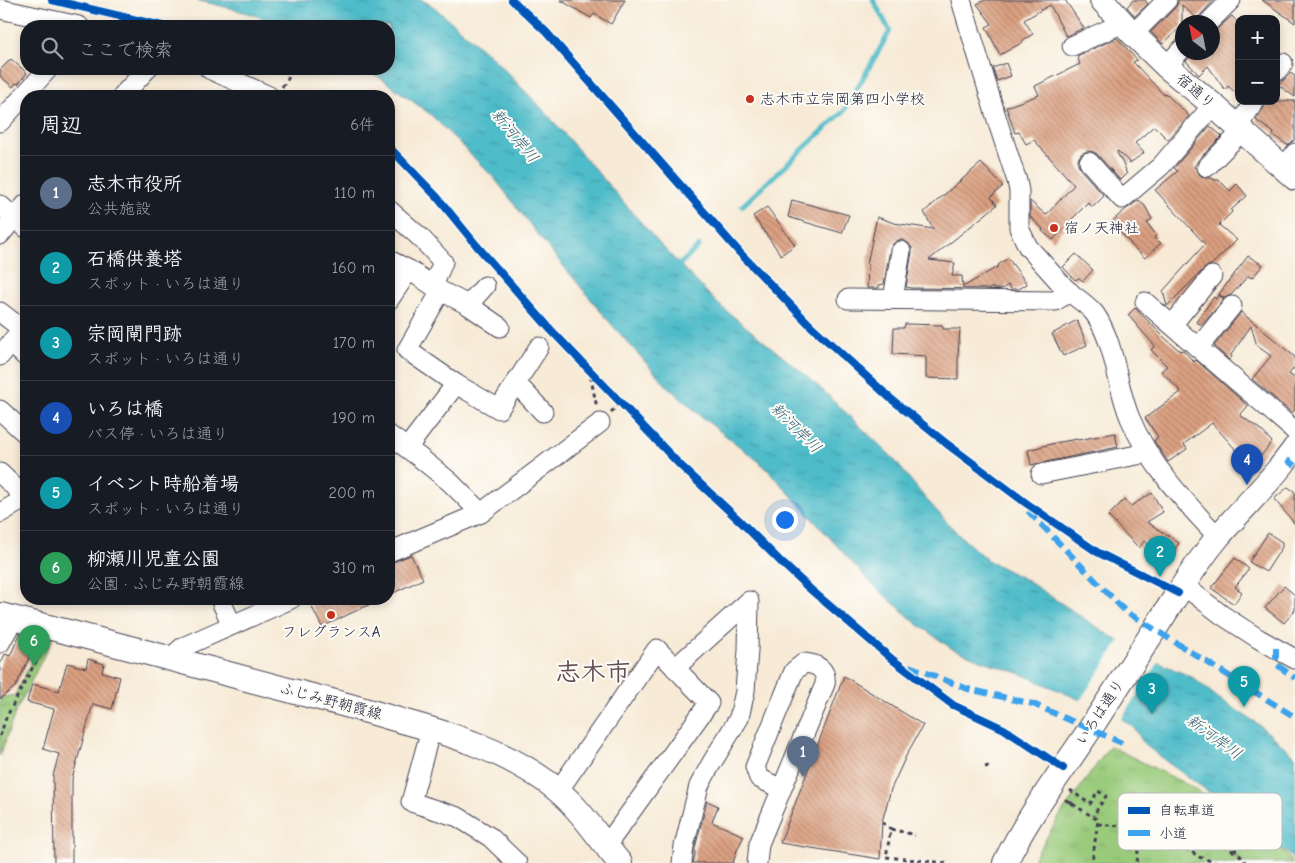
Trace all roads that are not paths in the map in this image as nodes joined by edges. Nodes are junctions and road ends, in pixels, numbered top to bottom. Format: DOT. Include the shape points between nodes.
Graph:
graph roads {
  1 [pos="962,0"];
  2 [pos="1102,0"];
  3 [pos="1167,0"];
  4 [pos="1231,0"];
  5 [pos="1,11"];
  6 [pos="1216,15"];
  7 [pos="48,20"];
  8 [pos="1128,28"];
  9 [pos="1072,46"];
  10 [pos="1175,56"];
  11 [pos="1166,66"];
  12 [pos="43,75"];
  13 [pos="141,75"];
  14 [pos="217,75"];
  15 [pos="29,90"];
  16 [pos="128,90"];
  17 [pos="238,90"];
  18 [pos="20,100"];
  19 [pos="1213,105"];
  20 [pos="1253,105"];
  21 [pos="0,122"];
  22 [pos="1239,129"];
  23 [pos="1089,162"];
  24 [pos="1207,167"];
  25 [pos="1291,167"];
  26 [pos="0,205"];
  27 [pos="20,215"];
  28 [pos="395,215"];
  29 [pos="20,218"];
  30 [pos="0,235"];
  31 [pos="901,251"];
  32 [pos="395,263"];
  33 [pos="409,270"];
  34 [pos="1212,276"];
  35 [pos="485,286"];
  36 [pos="437,288"];
  37 [pos="395,291"];
  38 [pos="1070,292"];
  39 [pos="848,299"];
  40 [pos="893,299"];
  41 [pos="1145,302"];
  42 [pos="468,305"];
  43 [pos="1232,306"];
  44 [pos="0,312"];
  45 [pos="1172,325"];
  46 [pos="500,327"];
  47 [pos="15,338"];
  48 [pos="539,346"];
  49 [pos="1198,348"];
  50 [pos="516,382"];
  51 [pos="456,384"];
  52 [pos="0,410"];
  53 [pos="543,412"];
  54 [pos="600,423"];
  55 [pos="20,428"];
  56 [pos="1295,431"];
  57 [pos="395,439"];
  58 [pos="407,448"];
  59 [pos="1146,448"];
  60 [pos="1295,448"];
  61 [pos="0,473"];
  62 [pos="1041,474"];
  63 [pos="20,492"];
  64 [pos="20,501"];
  65 [pos="0,513"];
  66 [pos="481,513"];
  67 [pos="1218,537"];
  68 [pos="395,549"];
  69 [pos="1177,594"];
  70 [pos="223,605"];
  71 [pos="271,605"];
  72 [pos="7,616"];
  73 [pos="232,625"];
  74 [pos="0,643"];
  75 [pos="169,659"];
  76 [pos="1295,659"];
  77 [pos="676,668"];
  78 [pos="431,729"];
  79 [pos="782,789"];
  80 [pos="558,791"];
  81 [pos="613,854"];
  82 [pos="517,863"];
  83 [pos="682,863"];
  84 [pos="757,863"];
  85 [pos="1005,863"];
  1 -- 38 [label="street" via="1017,181 1019,228 1028,247"];
  2 -- 8 [label="main road, 宿通り"];
  3 -- 8 [label="street"];
  4 -- 6 [label="street"];
  5 -- 7 [label="street"];
  8 -- 9 [label="street"];
  8 -- 11 [label="main road, 宿通り"];
  10 -- 11 [label="street"];
  11 -- 19 [label="main road, 宿通り"];
  12 -- 15 [label="street"];
  13 -- 16 [label="street"];
  14 -- 17 [label="street"];
  18 -- 21 [label="street"];
  19 -- 22 [label="main road, 宿通り"];
  19 -- 23 [label="street" via="1161,166 1122,199"];
  20 -- 22 [label="street"];
  22 -- 24 [label="street"];
  22 -- 25 [label="main road, 宿通り"];
  26 -- 27 [label="street"];
  28 -- 36 [label="street" via="443,262"];
  29 -- 30 [label="street"];
  31 -- 40 [label="street"];
  32 -- 33 [label="street"];
  33 -- 36 [label="street"];
  33 -- 37 [label="street"];
  34 -- 45 [label="street"];
  35 -- 42 [label="street"];
  36 -- 42 [label="street"];
  36 -- 51 [label="street" via="407,350"];
  38 -- 40 [label="street" via="1055,301"];
  38 -- 59 [label="street" via="1085,304 1100,325 1130,417"];
  39 -- 40 [label="street"];
  41 -- 45 [label="street"];
  42 -- 46 [label="street"];
  43 -- 49 [label="street"];
  44 -- 47 [label="street"];
  45 -- 49 [label="street"];
  48 -- 50 [label="street"];
  49 -- 56 [label="street"];
  50 -- 51 [label="street" via="499,409"];
  50 -- 53 [label="street"];
  51 -- 58 [label="street"];
  52 -- 55 [label="street"];
  54 -- 66 [label="street"];
  57 -- 58 [label="street"];
  58 -- 66 [label="street" via="450,482"];
  59 -- 62 [label="street" via="1137,455"];
  59 -- 67 [label="street" via="1179,494"];
  60 -- 67 [label="main road, いろは通り"];
  61 -- 63 [label="street"];
  64 -- 65 [label="street"];
  66 -- 68 [label="street"];
  67 -- 69 [label="main road, いろは通り"];
  69 -- 76 [label="street" via="1222,615"];
  69 -- 85 [label="main road, いろは通り" via="1022,830"];
  70 -- 73 [label="street"];
  71 -- 73 [label="street"];
  72 -- 74 [label="street"];
  72 -- 75 [label="main road, ふじみ野朝霞線"];
  73 -- 75 [label="street" via="184,648"];
  75 -- 78 [label="main road, ふじみ野朝霞線"];
  77 -- 80 [label="street" via="656,649"];
  77 -- 81 [label="street" via="709,703"];
  77 -- 83 [label="street" via="749,601 748,650 739,718 699,786"];
  78 -- 80 [label="main road, ふじみ野朝霞線" via="495,752"];
  78 -- 82 [label="street" via="411,802 458,816 490,836"];
  79 -- 79 [label="street" via="759,778 755,767 794,671 804,663 822,669 825,684"];
  79 -- 84 [label="street" via="759,844"];
  80 -- 81 [label="main road, ふじみ野朝霞線"];
}
